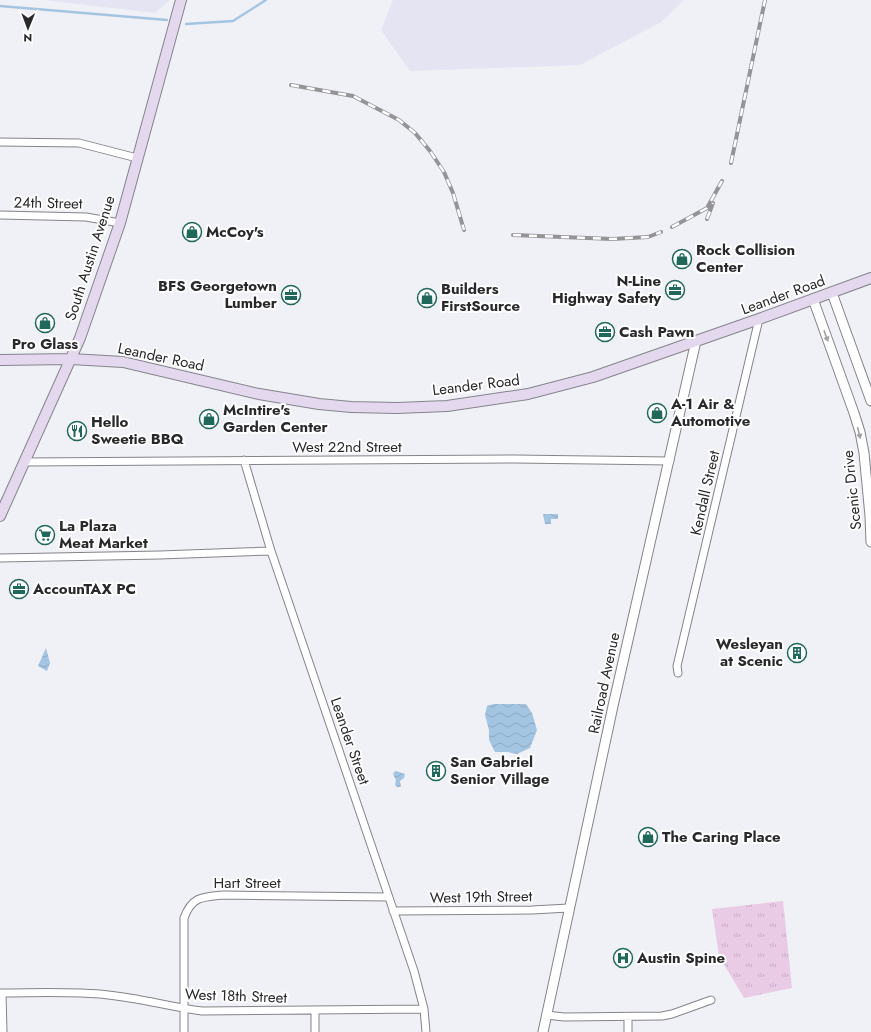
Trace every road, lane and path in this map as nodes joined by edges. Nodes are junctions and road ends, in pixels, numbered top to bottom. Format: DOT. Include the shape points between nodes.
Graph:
graph roads {
  1 [pos="181,0"];
  2 [pos="0,142"];
  3 [pos="137,158"];
  4 [pos="0,215"];
  5 [pos="120,223"];
  6 [pos="871,278"];
  7 [pos="832,293"];
  8 [pos="813,300"];
  9 [pos="759,319"];
  10 [pos="696,341"];
  11 [pos="71,359"];
  12 [pos="0,360"];
  13 [pos="871,401"];
  14 [pos="867,452"];
  15 [pos="244,460"];
  16 [pos="670,461"];
  17 [pos="25,462"];
  18 [pos="0,516"];
  19 [pos="871,539"];
  20 [pos="871,542"];
  21 [pos="271,551"];
  22 [pos="0,558"];
  23 [pos="678,673"];
  24 [pos="388,897"];
  25 [pos="569,908"];
  26 [pos="393,911"];
  27 [pos="1,993"];
  28 [pos="711,1000"];
  29 [pos="184,1009"];
  30 [pos="424,1009"];
  31 [pos="315,1011"];
  32 [pos="546,1015"];
  33 [pos="628,1017"];
  34 [pos="3,1032"];
  35 [pos="184,1032"];
  36 [pos="315,1032"];
  37 [pos="426,1032"];
  38 [pos="542,1032"];
  39 [pos="628,1032"];
  1 -- 3 [label="main road, South Austin Avenue"];
  2 -- 3 [label="street" via="78,143"];
  3 -- 5 [label="main road, South Austin Avenue"];
  4 -- 5 [label="street, 24th Street" via="86,217"];
  5 -- 11 [label="main road, South Austin Avenue"];
  6 -- 7 [label="main road, Leander Road"];
  7 -- 8 [label="main road, Leander Road"];
  7 -- 13 [label="street"];
  8 -- 9 [label="main road, Leander Road"];
  8 -- 14 [label="street, Scenic Drive, one-way"];
  9 -- 10 [label="main road, Leander Road"];
  9 -- 23 [label="street, Kendall Street" via="677,666"];
  10 -- 11 [label="main road, Leander Road" via="549,390 448,406 397,408 351,407 291,400 122,362"];
  10 -- 16 [label="street, Railroad Avenue"];
  11 -- 12 [label="main road, Leander Road"];
  11 -- 17 [label="main road, South Austin Avenue"];
  14 -- 19 [label="street, Scenic Drive"];
  15 -- 16 [label="street, West 22nd Street"];
  15 -- 17 [label="street, West 22nd Street"];
  15 -- 21 [label="street, Leander Street"];
  16 -- 25 [label="street, Railroad Avenue"];
  17 -- 18 [label="main road, South Austin Avenue"];
  19 -- 20 [label="street, Scenic Drive"];
  21 -- 22 [label="street"];
  21 -- 24 [label="street, Leander Street"];
  24 -- 26 [label="street, Leander Street"];
  24 -- 29 [label="street, Hart Street" via="223,895 202,897 194,901 184,918"];
  25 -- 26 [label="street, West 19th Street"];
  25 -- 32 [label="street, Railroad Avenue"];
  26 -- 30 [label="street, Leander Street"];
  27 -- 29 [label="street, West 18th Street" via="108,994"];
  27 -- 34 [label="street"];
  28 -- 33 [label="street" via="672,1014"];
  29 -- 31 [label="street, West 18th Street"];
  29 -- 35 [label="street, Hart Street"];
  30 -- 31 [label="street, West 18th Street"];
  30 -- 37 [label="street, Leander Street"];
  31 -- 36 [label="street"];
  32 -- 33 [label="street"];
  32 -- 38 [label="street, Railroad Avenue"];
  33 -- 39 [label="street"];
}
